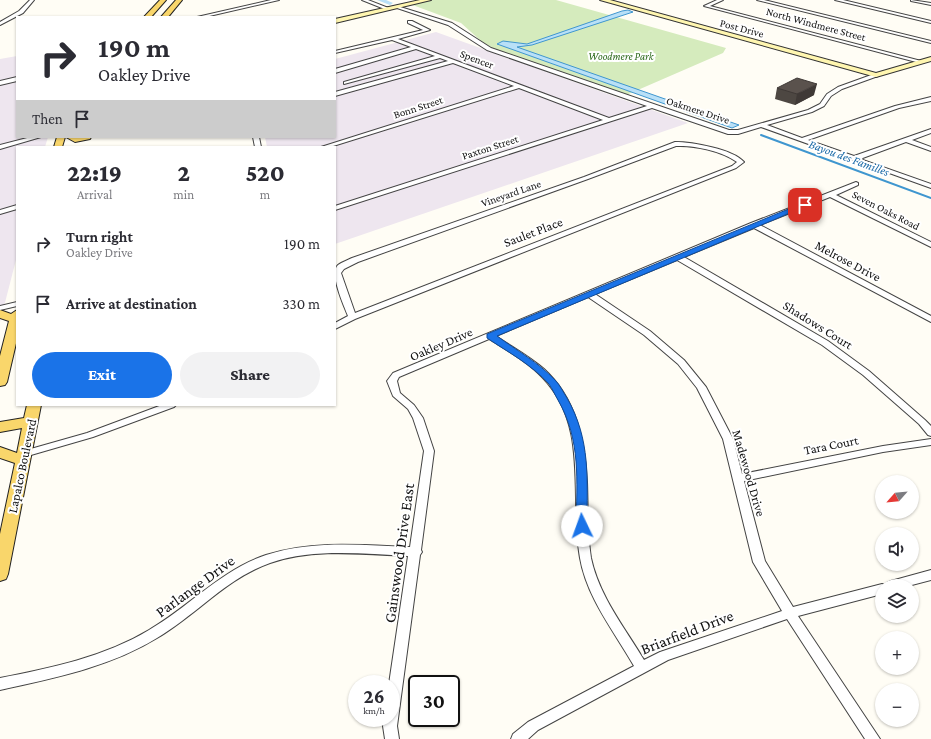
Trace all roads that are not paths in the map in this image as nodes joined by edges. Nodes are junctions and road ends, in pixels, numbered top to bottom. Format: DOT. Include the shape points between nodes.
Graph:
graph roads {
  1 [pos="32,0"];
  2 [pos="163,0"];
  3 [pos="169,0"];
  4 [pos="179,0"];
  5 [pos="276,0"];
  6 [pos="364,0"];
  7 [pos="428,0"];
  8 [pos="603,0"];
  9 [pos="721,0"];
  10 [pos="759,0"];
  11 [pos="837,0"];
  12 [pos="913,0"];
  13 [pos="410,4"];
  14 [pos="931,4"];
  15 [pos="399,7"];
  16 [pos="171,9"];
  17 [pos="389,9"];
  18 [pos="148,16"];
  19 [pos="160,16"];
  20 [pos="165,16"];
  21 [pos="203,16"];
  22 [pos="445,16"];
  23 [pos="432,18"];
  24 [pos="455,20"];
  25 [pos="336,21"];
  26 [pos="410,22"];
  27 [pos="931,22"];
  28 [pos="1,23"];
  29 [pos="10,23"];
  30 [pos="466,27"];
  31 [pos="392,38"];
  32 [pos="931,42"];
  33 [pos="416,47"];
  34 [pos="336,52"];
  35 [pos="499,52"];
  36 [pos="440,56"];
  37 [pos="931,59"];
  38 [pos="453,61"];
  39 [pos="922,62"];
  40 [pos="336,71"];
  41 [pos="876,75"];
  42 [pos="16,79"];
  43 [pos="0,83"];
  44 [pos="346,83"];
  45 [pos="519,86"];
  46 [pos="336,94"];
  47 [pos="931,99"];
  48 [pos="651,106"];
  49 [pos="607,119"];
  50 [pos="763,126"];
  51 [pos="931,132"];
  52 [pos="34,138"];
  53 [pos="802,140"];
  54 [pos="907,140"];
  55 [pos="691,143"];
  56 [pos="327,146"];
  57 [pos="0,147"];
  58 [pos="931,149"];
  59 [pos="853,159"];
  60 [pos="856,184"];
  61 [pos="931,186"];
  62 [pos="831,195"];
  63 [pos="16,207"];
  64 [pos="336,208"];
  65 [pos="0,212"];
  66 [pos="16,213"];
  67 [pos="0,217"];
  68 [pos="754,225"];
  69 [pos="931,245"];
  70 [pos="678,256"];
  71 [pos="589,294"];
  72 [pos="16,304"];
  73 [pos="0,308"];
  74 [pos="0,314"];
  75 [pos="16,316"];
  76 [pos="352,318"];
  77 [pos="931,319"];
  78 [pos="336,326"];
  79 [pos="490,336"];
  80 [pos="392,381"];
  81 [pos="0,382"];
  82 [pos="34,406"];
  83 [pos="168,406"];
  84 [pos="31,422"];
  85 [pos="0,427"];
  86 [pos="931,433"];
  87 [pos="931,442"];
  88 [pos="0,452"];
  89 [pos="24,457"];
  90 [pos="737,479"];
  91 [pos="6,516"];
  92 [pos="416,552"];
  93 [pos="0,574"];
  94 [pos="931,575"];
  95 [pos="916,579"];
  96 [pos="875,590"];
  97 [pos="790,613"];
  98 [pos="641,667"];
  99 [pos="0,684"];
  100 [pos="392,739"];
  101 [pos="518,739"];
  102 [pos="873,739"];
  1 -- 28 [label="street" via="21,12"];
  2 -- 18 [label="main road"];
  3 -- 16 [label="main road" via="161,9"];
  4 -- 16 [label="main road"];
  5 -- 21 [label="street"];
  6 -- 17 [label="street"];
  7 -- 13 [label="street"];
  8 -- 41 [label="street, Post Drive"];
  9 -- 39 [label="street, North Windmere Street" via="706,6"];
  10 -- 32 [label="street"];
  11 -- 27 [label="street"];
  12 -- 14 [label="street"];
  13 -- 15 [label="street"];
  13 -- 22 [label="street"];
  15 -- 17 [label="street"];
  15 -- 23 [label="street, Oakmere Drive"];
  16 -- 20 [label="main road"];
  17 -- 25 [label="street"];
  18 -- 19 [label="main road"];
  22 -- 23 [label="street"];
  22 -- 24 [label="street"];
  23 -- 35 [label="street, Oakmere Drive"];
  26 -- 31 [label="street" via="428,30"];
  28 -- 29 [label="street"];
  30 -- 35 [label="street, Oakmere Drive" via="481,41"];
  31 -- 33 [label="street, Spencer"];
  31 -- 34 [label="street"];
  33 -- 36 [label="street, Spencer"];
  33 -- 40 [label="street"];
  35 -- 48 [label="street, Oakmere Drive"];
  36 -- 38 [label="street, Spencer"];
  36 -- 44 [label="street"];
  37 -- 39 [label="street, Oakmere Drive"];
  38 -- 45 [label="street, Spencer"];
  38 -- 46 [label="street"];
  39 -- 41 [label="street, Oakmere Drive"];
  41 -- 50 [label="street, Oakmere Drive" via="840,88 817,108"];
  42 -- 43 [label="street"];
  45 -- 49 [label="street, Spencer"];
  45 -- 56 [label="street, Bonn Street"];
  47 -- 53 [label="street" via="897,107"];
  48 -- 49 [label="street, Paxton Street"];
  48 -- 50 [label="street, Oakmere Drive" via="728,132"];
  49 -- 64 [label="street, Paxton Street"];
  50 -- 53 [label="street"];
  51 -- 54 [label="street"];
  52 -- 57 [label="street"];
  53 -- 59 [label="street"];
  54 -- 58 [label="street"];
  54 -- 59 [label="street"];
  55 -- 76 [label="street, Vineyard Lane" via="675,144 341,267 337,273"];
  55 -- 76 [label="street, Saulet Place" via="710,148 741,162 734,167"];
  59 -- 61 [label="street"];
  60 -- 62 [label="street, Oakley Drive"];
  62 -- 68 [label="street, Oakley Drive"];
  62 -- 69 [label="street, Seven Oaks Road"];
  63 -- 65 [label="street"];
  66 -- 67 [label="street"];
  68 -- 70 [label="street, Oakley Drive"];
  68 -- 77 [label="street, Melrose Drive"];
  70 -- 71 [label="street, Oakley Drive"];
  70 -- 86 [label="street, Shadows Court" via="843,355 922,422"];
  71 -- 79 [label="street, Oakley Drive"];
  71 -- 90 [label="street, Madewood Drive" via="647,333 685,367 701,387 728,439"];
  72 -- 73 [label="street"];
  74 -- 75 [label="main road"];
  75 -- 81 [label="main road"];
  76 -- 78 [label="street, Saulet Place"];
  79 -- 80 [label="street, Oakley Drive" via="396,376"];
  79 -- 98 [label="street" via="553,383 571,415 579,437 582,465 580,512 584,552 592,584"];
  80 -- 92 [label="street, Gainswood Drive East" via="396,394 411,407 418,418 429,451"];
  82 -- 84 [label="main road, Lapalco Boulevard"];
  83 -- 89 [label="street"];
  84 -- 85 [label="main road"];
  84 -- 89 [label="main road, Lapalco Boulevard"];
  87 -- 90 [label="street, Tara Court" via="883,449"];
  88 -- 89 [label="main road"];
  89 -- 91 [label="main road, Lapalco Boulevard"];
  90 -- 97 [label="street, Madewood Drive" via="759,562"];
  91 -- 93 [label="main road, Lapalco Boulevard"];
  92 -- 99 [label="street, Parlange Drive" via="342,550 300,552 270,558 234,575 179,618 120,651 85,664"];
  92 -- 100 [label="street, Gainswood Drive East" via="390,726"];
  94 -- 95 [label="street"];
  96 -- 97 [label="street, Briarfield Drive"];
  97 -- 98 [label="street, Briarfield Drive" via="664,656"];
  97 -- 102 [label="street, Madewood Drive"];
  98 -- 101 [label="street, Briarfield Drive" via="533,726"];
}
